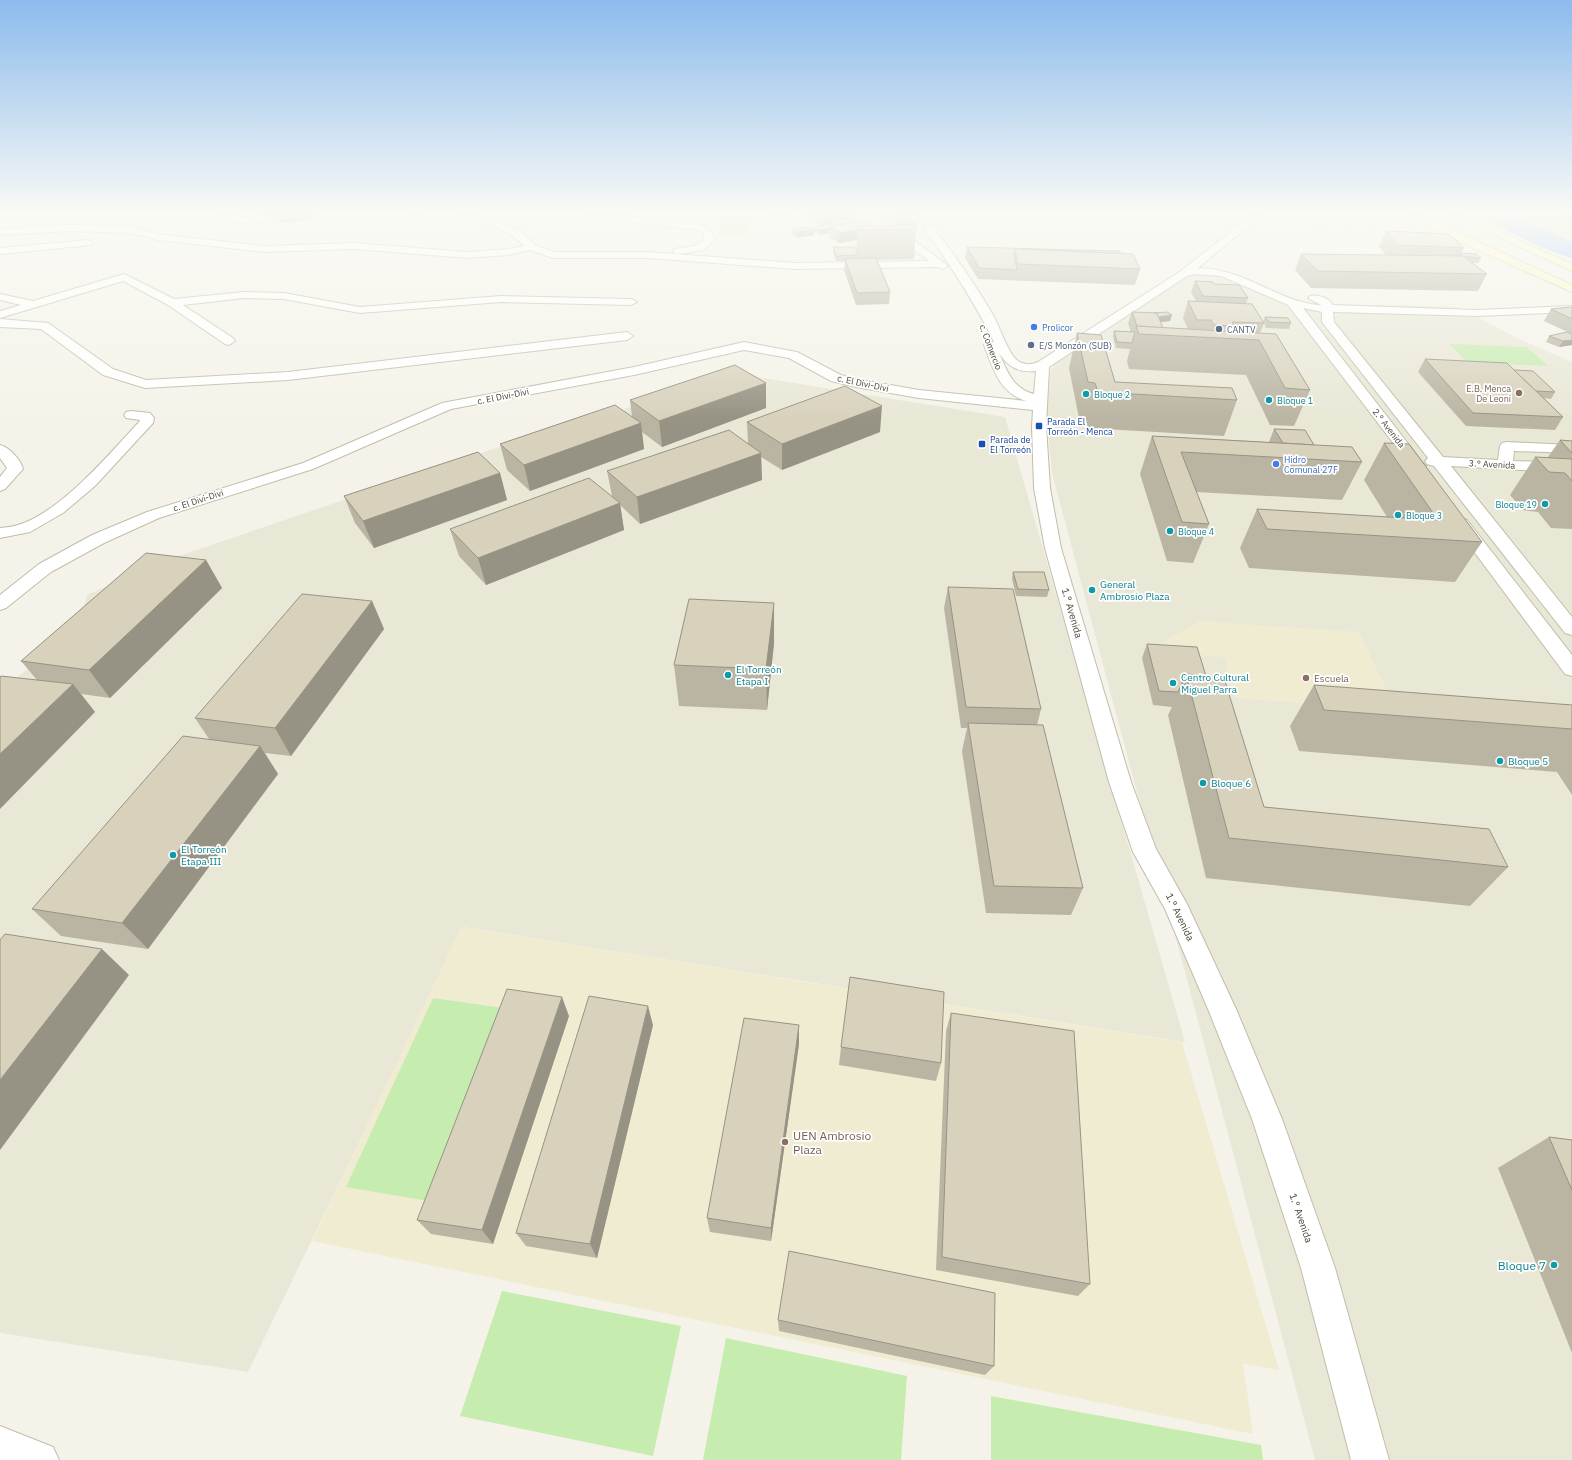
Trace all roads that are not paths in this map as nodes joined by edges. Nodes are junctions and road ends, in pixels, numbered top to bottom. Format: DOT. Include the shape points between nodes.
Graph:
graph roads {
  1 [pos="102,283"];
  2 [pos="134,283"];
  3 [pos="959,283"];
  4 [pos="967,283"];
  5 [pos="1168,283"];
  6 [pos="1248,283"];
  7 [pos="1559,283"];
  8 [pos="1572,289"];
  9 [pos="1271,292"];
  10 [pos="1572,296"];
  11 [pos="0,297"];
  12 [pos="1314,298"];
  13 [pos="631,302"];
  14 [pos="1292,302"];
  15 [pos="172,303"];
  16 [pos="32,304"];
  17 [pos="1329,309"];
  18 [pos="1572,309"];
  19 [pos="0,315"];
  20 [pos="0,323"];
  21 [pos="627,336"];
  22 [pos="229,341"];
  23 [pos="995,357"];
  24 [pos="1015,364"];
  25 [pos="1043,365"];
  26 [pos="1039,403"];
  27 [pos="131,415"];
  28 [pos="0,449"];
  29 [pos="1572,449"];
  30 [pos="1413,460"];
  31 [pos="1440,461"];
  32 [pos="1505,465"];
  33 [pos="1572,468"];
  34 [pos="1426,477"];
  35 [pos="0,486"];
  36 [pos="1454,514"];
  37 [pos="0,533"];
  38 [pos="0,604"];
  39 [pos="1572,629"];
  40 [pos="1572,669"];
  41 [pos="0,1445"];
  42 [pos="40,1460"];
  43 [pos="1370,1460"];
  1 -- 16 [label="street"];
  2 -- 15 [label="street"];
  3 -- 23 [label="street, c. Comercio" via="977,311"];
  4 -- 24 [label="street, c. Comercio" via="1009,359"];
  5 -- 25 [label="street"];
  6 -- 9 [label="street, 2.° Avenida"];
  7 -- 8 [label="main road"];
  9 -- 12 [label="street"];
  9 -- 14 [label="street, 2.° Avenida"];
  10 -- 12 [label="street" via="1455,304"];
  11 -- 16 [label="street"];
  12 -- 17 [label="street" via="1324,301"];
  13 -- 15 [label="street" via="501,299 360,310 284,296 244,295"];
  14 -- 17 [label="street, 2.° Avenida"];
  14 -- 30 [label="street, 2.° Avenida"];
  15 -- 22 [label="street"];
  16 -- 19 [label="street"];
  17 -- 18 [label="street, 2.° Avenida" via="1476,313"];
  17 -- 31 [label="street" via="1328,322"];
  20 -- 21 [label="street" via="44,326 108,372 145,384 288,376"];
  23 -- 24 [label="street"];
  23 -- 26 [label="street, c. Comercio" via="1004,381 1015,392"];
  24 -- 25 [label="street" via="1034,368"];
  25 -- 26 [label="street, 1.° Avenida"];
  26 -- 38 [label="street, c. El Divi-Divi" via="919,394 856,383 836,378 793,355 750,346 739,347 634,371 447,406 308,466 153,515 98,539 45,568"];
  26 -- 43 [label="street, 1.° Avenida" via="1042,488 1053,548 1120,782 1145,852 1178,911 1267,1119 1318,1268"];
  27 -- 37 [label="street" via="145,416 146,423 86,485 39,522 22,529"];
  28 -- 35 [label="street" via="14,464 15,469"];
  29 -- 32 [label="street" via="1507,446"];
  30 -- 31 [label="street, 3.° Avenida"];
  30 -- 34 [label="street, 2.° Avenida"];
  31 -- 32 [label="street, 3.° Avenida"];
  31 -- 39 [label="street"];
  32 -- 33 [label="street, 3.° Avenida"];
  36 -- 40 [label="street"];
  41 -- 42 [label="street"];
}
